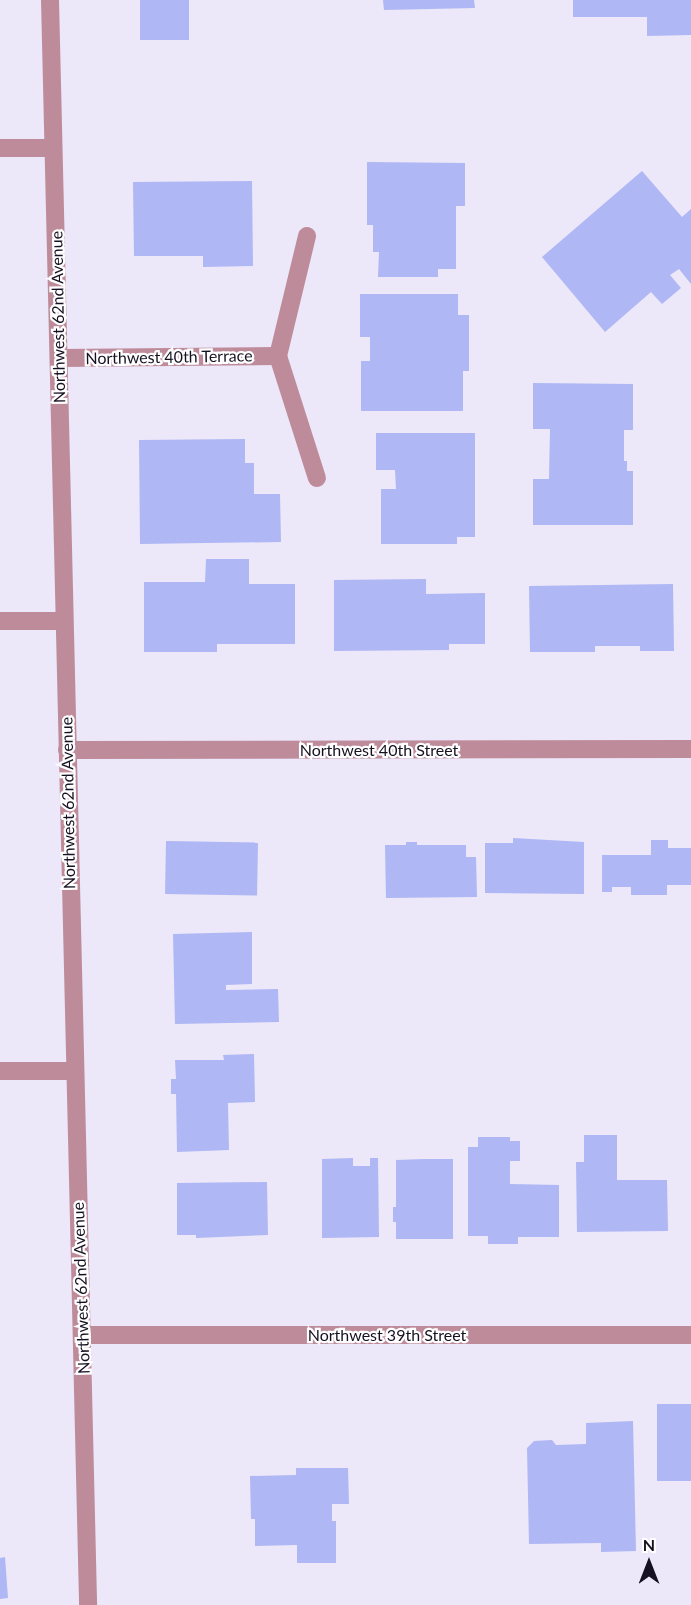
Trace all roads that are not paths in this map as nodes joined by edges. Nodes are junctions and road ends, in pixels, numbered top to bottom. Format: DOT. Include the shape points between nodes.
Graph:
graph roads {
  1 [pos="50,0"];
  2 [pos="0,148"];
  3 [pos="53,148"];
  4 [pos="307,236"];
  5 [pos="279,356"];
  6 [pos="60,358"];
  7 [pos="317,478"];
  8 [pos="0,621"];
  9 [pos="63,621"];
  10 [pos="691,749"];
  11 [pos="68,750"];
  12 [pos="0,1071"];
  13 [pos="74,1071"];
  14 [pos="82,1335"];
  15 [pos="691,1335"];
  16 [pos="88,1605"];
  1 -- 3 [label="street, Northwest 62nd Avenue"];
  2 -- 3 [label="street"];
  3 -- 6 [label="street, Northwest 62nd Avenue"];
  4 -- 5 [label="street"];
  5 -- 6 [label="street, Northwest 40th Terrace"];
  5 -- 7 [label="street"];
  6 -- 9 [label="street, Northwest 62nd Avenue"];
  8 -- 9 [label="street"];
  9 -- 11 [label="street, Northwest 62nd Avenue"];
  10 -- 11 [label="street, Northwest 40th Street"];
  11 -- 13 [label="street, Northwest 62nd Avenue"];
  12 -- 13 [label="street"];
  13 -- 14 [label="street, Northwest 62nd Avenue"];
  14 -- 15 [label="street, Northwest 39th Street"];
  14 -- 16 [label="street, Northwest 62nd Avenue"];
}
